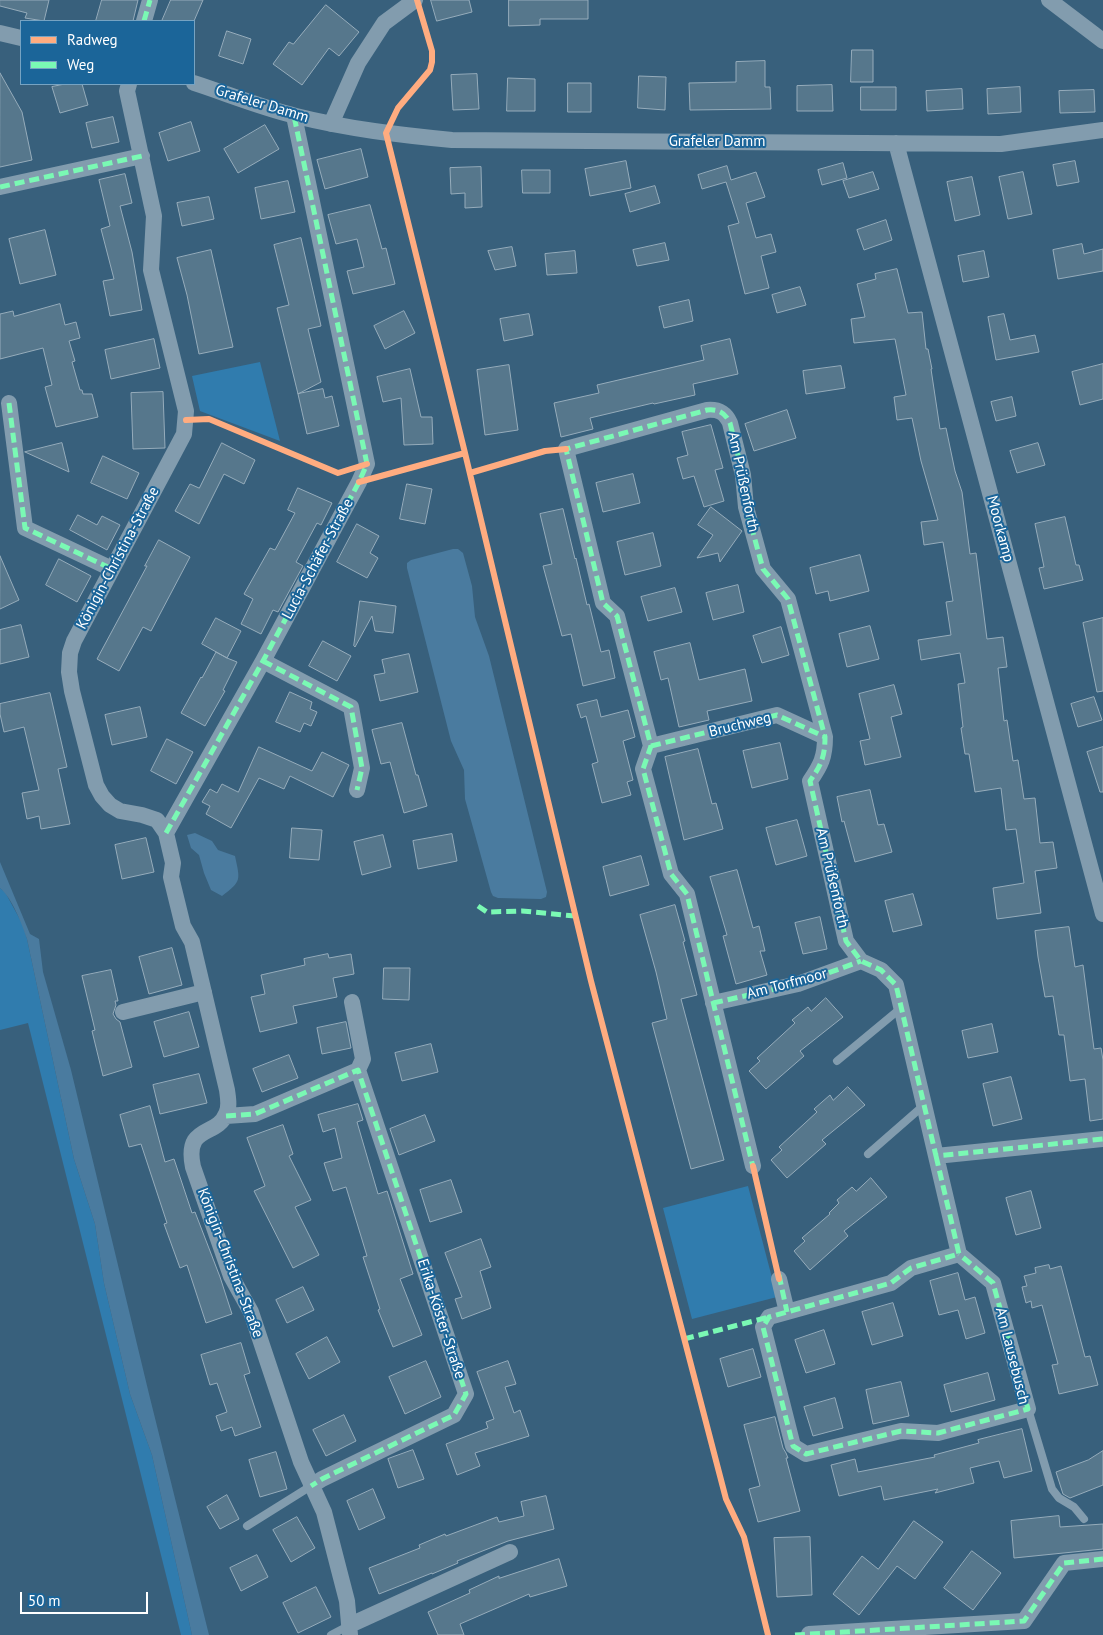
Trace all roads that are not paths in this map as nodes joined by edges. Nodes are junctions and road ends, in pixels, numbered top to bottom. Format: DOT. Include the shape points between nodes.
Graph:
graph roads {
  1 [pos="150,0"];
  2 [pos="415,0"];
  3 [pos="1049,0"];
  4 [pos="144,20"];
  5 [pos="0,33"];
  6 [pos="20,38"];
  7 [pos="1103,41"];
  8 [pos="195,83"];
  9 [pos="129,85"];
  10 [pos="294,116"];
  11 [pos="331,124"];
  12 [pos="1103,130"];
  13 [pos="896,143"];
  14 [pos="142,156"];
  15 [pos="0,187"];
  16 [pos="8,402"];
  17 [pos="112,569"];
  18 [pos="263,661"];
  19 [pos="825,737"];
  20 [pos="651,746"];
  21 [pos="357,790"];
  22 [pos="166,833"];
  23 [pos="1103,914"];
  24 [pos="861,961"];
  25 [pos="204,992"];
  26 [pos="352,1002"];
  27 [pos="713,1002"];
  28 [pos="901,1008"];
  29 [pos="123,1012"];
  30 [pos="837,1061"];
  31 [pos="358,1070"];
  32 [pos="923,1106"];
  33 [pos="226,1116"];
  34 [pos="1103,1139"];
  35 [pos="868,1154"];
  36 [pos="936,1156"];
  37 [pos="753,1166"];
  38 [pos="959,1254"];
  39 [pos="779,1278"];
  40 [pos="787,1312"];
  41 [pos="1028,1409"];
  42 [pos="311,1486"];
  43 [pos="1084,1519"];
  44 [pos="247,1526"];
  45 [pos="510,1552"];
  46 [pos="1103,1559"];
  47 [pos="350,1630"];
  48 [pos="809,1634"];
  49 [pos="331,1635"];
  1 -- 4 [label="street"];
  2 -- 11 [label="street" via="384,23 358,64"];
  3 -- 7 [label="street"];
  5 -- 6 [label="street"];
  8 -- 10 [label="street, Grafeler Damm"];
  9 -- 14 [label="street, Königin-Christina-Straße" via="127,91"];
  10 -- 11 [label="street, Grafeler Damm"];
  10 -- 18 [label="street, Lucia-Schäfer-Straße" via="367,464"];
  11 -- 13 [label="street, Grafeler Damm" via="452,140"];
  12 -- 13 [label="street, Grafeler Damm" via="1002,144"];
  13 -- 23 [label="street, Moorkamp"];
  14 -- 15 [label="street"];
  14 -- 17 [label="street, Königin-Christina-Straße" via="154,216 151,270 186,420 184,434"];
  16 -- 17 [label="street" via="26,528"];
  17 -- 22 [label="street, Königin-Christina-Straße" via="74,640 69,672 72,691 96,785 102,796 120,811 157,820"];
  18 -- 21 [label="street" via="351,706 362,768"];
  18 -- 22 [label="street, Lucia-Schäfer-Straße"];
  19 -- 20 [label="street, Bruchweg" via="777,715"];
  19 -- 20 [label="street, Am Prüßenforth" via="788,599 763,569 746,507 743,475 730,423 727,416 714,409 566,449 603,603 617,616"];
  19 -- 24 [label="street, Am Prüßenforth" via="825,753 810,781 846,941"];
  20 -- 27 [label="street" via="643,769 671,874 687,894"];
  22 -- 25 [label="street" via="173,863 171,877"];
  24 -- 27 [label="street, Am Torfmoor" via="798,984"];
  24 -- 28 [label="street, Am Prüßenforth" via="881,970 896,985"];
  25 -- 29 [label="street"];
  25 -- 33 [label="street" via="227,1090"];
  26 -- 31 [label="street, Erika-Köster-Straße" via="363,1059"];
  27 -- 37 [label="street"];
  28 -- 30 [label="lane"];
  28 -- 32 [label="street, Am Prüßenforth"];
  31 -- 33 [label="street" via="255,1114"];
  31 -- 42 [label="street, Erika-Köster-Straße" via="466,1394 454,1415"];
  32 -- 35 [label="lane"];
  32 -- 36 [label="street, Am Prüßenforth"];
  33 -- 42 [label="street, Königin-Christina-Straße" via="195,1140 190,1153 193,1167 231,1276 250,1312"];
  34 -- 36 [label="street"];
  36 -- 38 [label="street"];
  38 -- 40 [label="street, Am Lausebusch" via="911,1268 891,1283"];
  38 -- 41 [label="street, Am Lausebusch" via="993,1283"];
  39 -- 40 [label="street"];
  40 -- 41 [label="street, Am Lausebusch" via="769,1317 763,1327 793,1446 806,1454 901,1430 938,1433"];
  41 -- 43 [label="lane" via="1052,1489"];
  42 -- 44 [label="lane"];
  42 -- 47 [label="street, Königin-Christina-Straße" via="324,1512 347,1602"];
  45 -- 47 [label="street"];
  46 -- 48 [label="street" via="1064,1563 1024,1621"];
  47 -- 49 [label="lane"];
}
